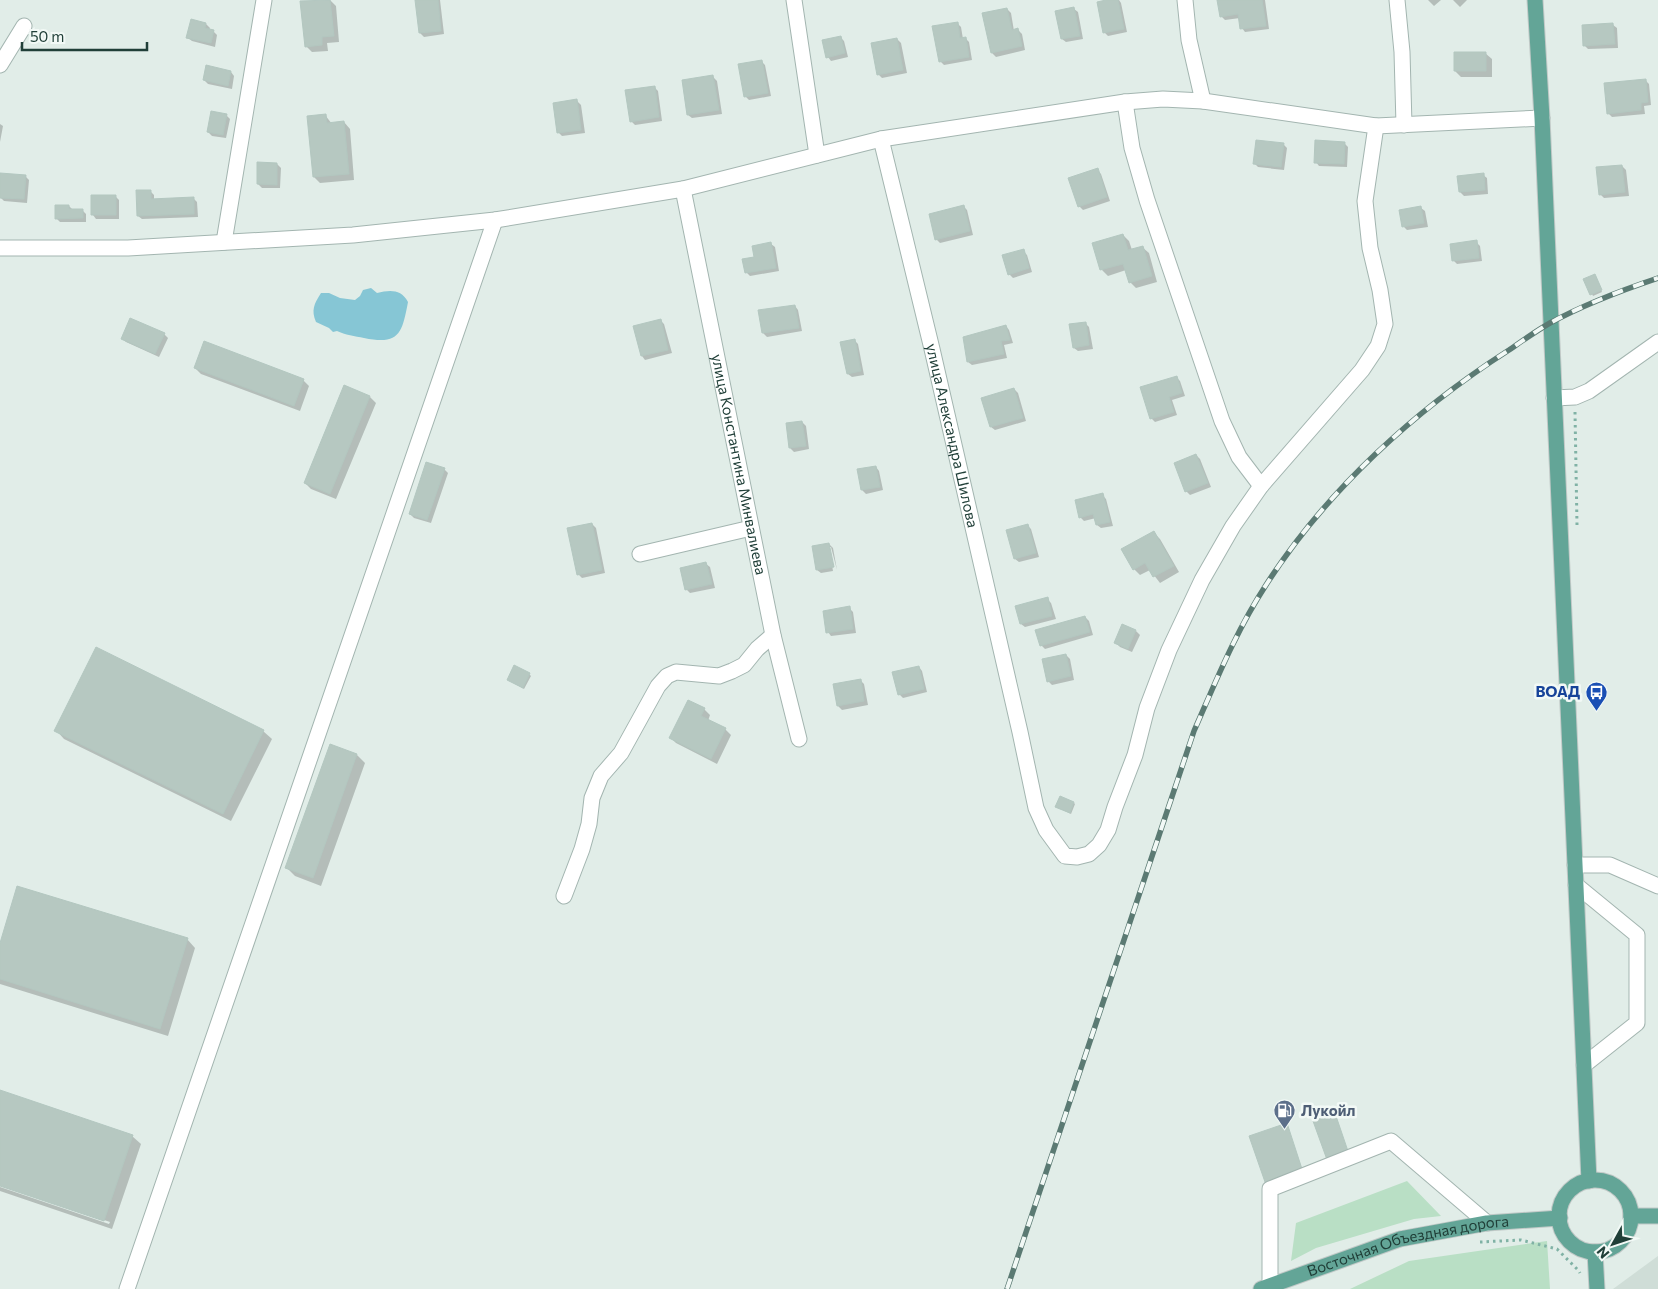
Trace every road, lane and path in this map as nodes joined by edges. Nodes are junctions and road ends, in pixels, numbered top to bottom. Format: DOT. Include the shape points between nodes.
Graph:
graph roads {
  1 [pos="264,0"];
  2 [pos="794,0"];
  3 [pos="1185,0"];
  4 [pos="1397,0"];
  5 [pos="1535,0"];
  6 [pos="24,26"];
  7 [pos="0,66"];
  8 [pos="1203,101"];
  9 [pos="1125,102"];
  10 [pos="1542,118"];
  11 [pos="1404,125"];
  12 [pos="1376,126"];
  13 [pos="881,139"];
  14 [pos="818,155"];
  15 [pos="683,189"];
  16 [pos="494,220"];
  17 [pos="224,242"];
  18 [pos="0,248"];
  19 [pos="1658,342"];
  20 [pos="1554,398"];
  21 [pos="1261,486"];
  22 [pos="751,528"];
  23 [pos="640,554"];
  24 [pos="773,635"];
  25 [pos="799,738"];
  26 [pos="1575,865"];
  27 [pos="1576,885"];
  28 [pos="1658,886"];
  29 [pos="564,896"];
  30 [pos="1584,1065"];
  31 [pos="1589,1181"];
  32 [pos="1631,1216"];
  33 [pos="1658,1216"];
  34 [pos="1560,1218"];
  35 [pos="1488,1222"];
  36 [pos="1472,1242"];
  37 [pos="1595,1252"];
  38 [pos="1580,1280"];
  39 [pos="1265,1287"];
  40 [pos="127,1289"];
  41 [pos="1597,1289"];
  1 -- 17 [label="street"];
  2 -- 14 [label="street"];
  3 -- 8 [label="street" via="1189,40"];
  4 -- 11 [label="street"];
  5 -- 10 [label="main road"];
  6 -- 7 [label="street"];
  8 -- 9 [label="street" via="1163,99"];
  8 -- 12 [label="street"];
  9 -- 13 [label="street"];
  9 -- 21 [label="street" via="1132,148 1147,200 1222,420 1239,457"];
  10 -- 11 [label="street"];
  10 -- 20 [label="main road"];
  11 -- 12 [label="street"];
  12 -- 21 [label="street" via="1365,201 1384,324 1378,346 1362,370"];
  13 -- 14 [label="street"];
  13 -- 21 [label="street, улица Александра Шилова" via="1036,808 1046,830 1065,856 1077,858 1089,854 1108,830 1135,755 1147,708 1170,650 1198,588"];
  14 -- 15 [label="street"];
  15 -- 16 [label="street"];
  15 -- 22 [label="street, улица Константина Минвалиева"];
  16 -- 17 [label="street" via="353,235"];
  16 -- 40 [label="street"];
  17 -- 18 [label="street" via="128,248"];
  19 -- 20 [label="street" via="1589,391 1574,397"];
  20 -- 26 [label="main road"];
  22 -- 23 [label="street"];
  22 -- 24 [label="street, улица Константина Минвалиева"];
  24 -- 25 [label="street, улица Константина Минвалиева"];
  24 -- 29 [label="street" via="744,665 732,671 718,676 676,672 658,686 621,753 601,776 592,798 582,850"];
  26 -- 27 [label="main road"];
  26 -- 28 [label="street" via="1610,865"];
  27 -- 30 [label="main road"];
  27 -- 30 [label="street" via="1637,935 1637,1023"];
  30 -- 31 [label="main road"];
  31 -- 32 [label="main road" via="1606,1182 1619,1189 1628,1201"];
  31 -- 34 [label="main road" via="1568,1193 1561,1205"];
  32 -- 33 [label="main road"];
  32 -- 37 [label="main road" via="1621,1240 1609,1249"];
  34 -- 35 [label="main road, Восточная Объездная дорога"];
  34 -- 37 [label="main road" via="1562,1230 1571,1242"];
  35 -- 39 [label="main road, Восточная Объездная дорога" via="1400,1239"];
  35 -- 39 [label="street" via="1391,1141 1270,1188"];
  36 -- 38 [label="path" via="1521,1240 1557,1249 1580,1271"];
  37 -- 41 [label="main road"];
}
